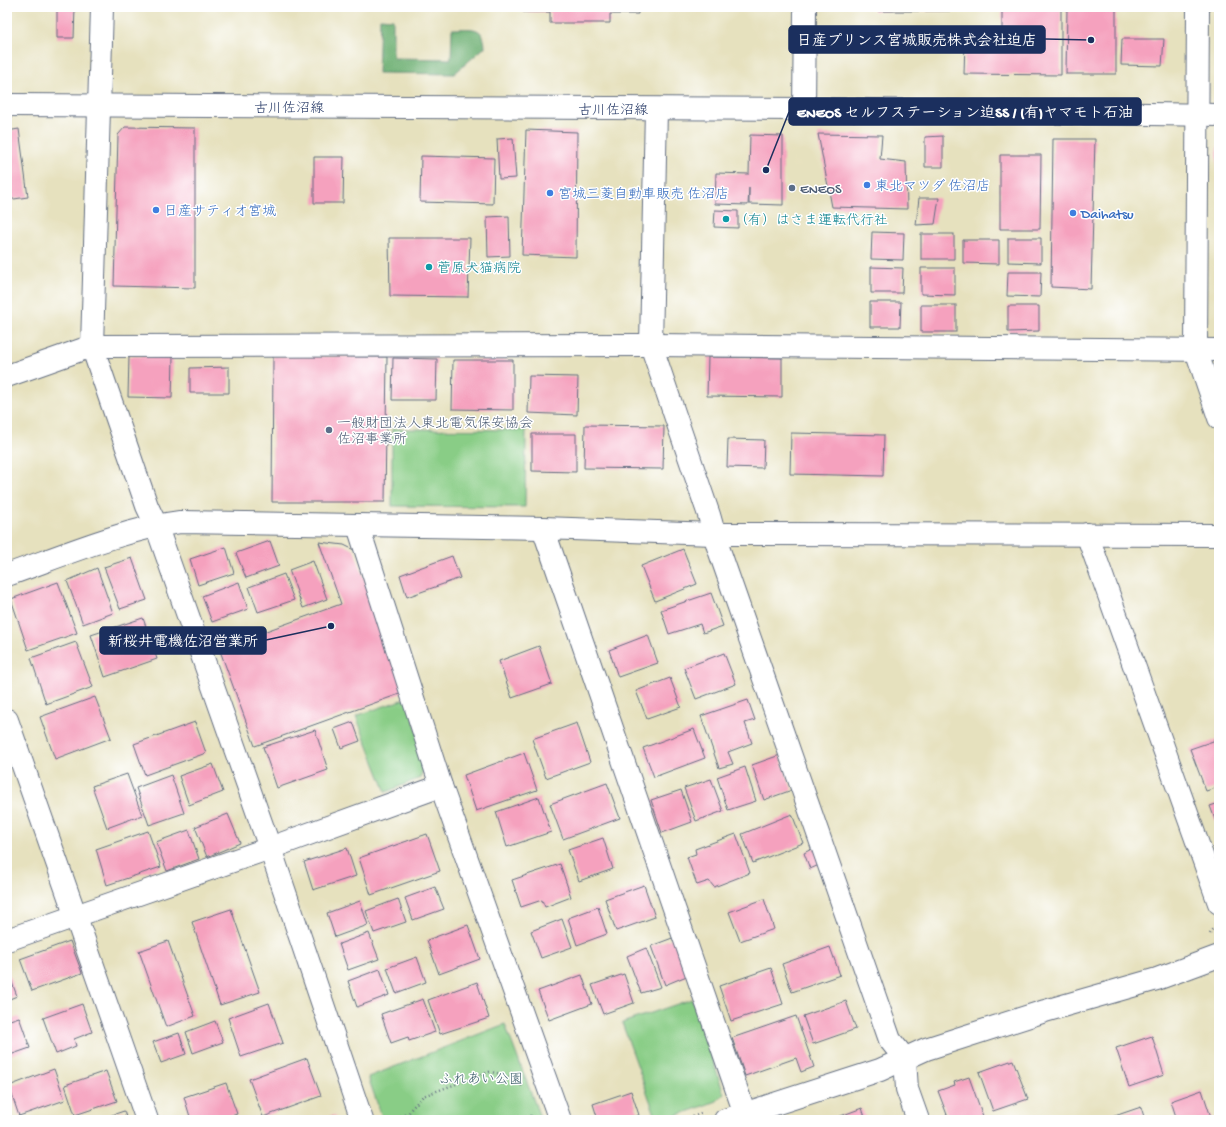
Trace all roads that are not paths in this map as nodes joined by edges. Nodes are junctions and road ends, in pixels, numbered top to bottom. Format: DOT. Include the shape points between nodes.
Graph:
graph roads {
  1 [pos="102,7"];
  2 [pos="805,7"];
  3 [pos="1198,7"];
  4 [pos="7,105"];
  5 [pos="99,106"];
  6 [pos="656,109"];
  7 [pos="804,109"];
  8 [pos="1197,114"];
  9 [pos="1219,115"];
  10 [pos="651,345"];
  11 [pos="92,346"];
  12 [pos="1196,350"];
  13 [pos="1219,350"];
  14 [pos="7,376"];
  15 [pos="1219,418"];
  16 [pos="156,525"];
  17 [pos="358,526"];
  18 [pos="543,528"];
  19 [pos="714,534"];
  20 [pos="1087,534"];
  21 [pos="1219,535"];
  22 [pos="7,575"];
  23 [pos="7,720"];
  24 [pos="440,786"];
  25 [pos="270,848"];
  26 [pos="1219,904"];
  27 [pos="75,915"];
  28 [pos="7,940"];
  29 [pos="1219,956"];
  30 [pos="905,1059"];
  31 [pos="735,1117"];
  32 [pos="147,1120"];
  33 [pos="362,1120"];
  34 [pos="560,1120"];
  35 [pos="918,1120"];
  1 -- 5 [label="street"];
  2 -- 7 [label="street"];
  3 -- 8 [label="street"];
  4 -- 5 [label="street, 古川佐沼線"];
  5 -- 6 [label="street, 古川佐沼線"];
  5 -- 11 [label="street"];
  6 -- 7 [label="street, 古川佐沼線"];
  6 -- 10 [label="street"];
  7 -- 8 [label="street, 古川佐沼線"];
  8 -- 9 [label="street, 古川佐沼線"];
  8 -- 12 [label="street"];
  10 -- 11 [label="street"];
  10 -- 12 [label="street"];
  10 -- 19 [label="street"];
  11 -- 14 [label="street"];
  11 -- 16 [label="street" via="147,506"];
  12 -- 13 [label="street"];
  12 -- 15 [label="street"];
  16 -- 17 [label="street" via="180,522"];
  16 -- 22 [label="street"];
  16 -- 25 [label="street"];
  17 -- 18 [label="street"];
  17 -- 24 [label="street"];
  18 -- 19 [label="street"];
  18 -- 31 [label="street"];
  19 -- 20 [label="street"];
  19 -- 30 [label="street" via="890,1040"];
  20 -- 21 [label="street"];
  20 -- 26 [label="street"];
  23 -- 27 [label="street"];
  24 -- 25 [label="street"];
  24 -- 34 [label="street"];
  25 -- 27 [label="street"];
  25 -- 33 [label="street"];
  27 -- 28 [label="street"];
  27 -- 32 [label="street"];
  29 -- 30 [label="street" via="1157,979 999,1025 926,1049"];
  30 -- 31 [label="street" via="880,1070"];
  30 -- 35 [label="street" via="907,1089"];
}
